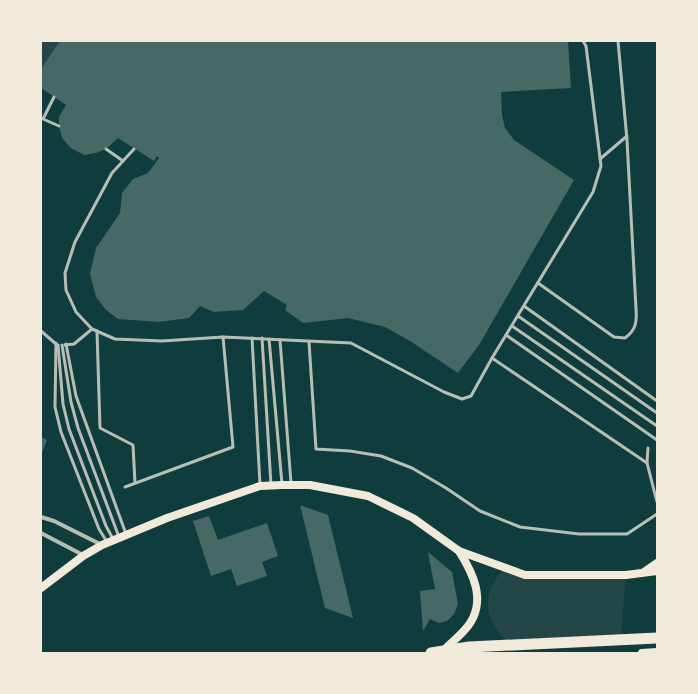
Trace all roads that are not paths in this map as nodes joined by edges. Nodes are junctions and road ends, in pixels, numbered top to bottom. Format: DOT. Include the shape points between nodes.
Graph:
graph roads {
  1 [pos="583,41"];
  2 [pos="618,41"];
  3 [pos="54,97"];
  4 [pos="42,120"];
  5 [pos="59,126"];
  6 [pos="626,136"];
  7 [pos="106,149"];
  8 [pos="134,149"];
  9 [pos="600,160"];
  10 [pos="123,161"];
  11 [pos="538,283"];
  12 [pos="524,306"];
  13 [pos="518,316"];
  14 [pos="512,326"];
  15 [pos="92,329"];
  16 [pos="41,331"];
  17 [pos="97,331"];
  18 [pos="506,335"];
  19 [pos="223,337"];
  20 [pos="252,338"];
  21 [pos="262,338"];
  22 [pos="269,339"];
  23 [pos="280,340"];
  24 [pos="309,342"];
  25 [pos="58,344"];
  26 [pos="66,344"];
  27 [pos="492,358"];
  28 [pos="657,401"];
  29 [pos="657,413"];
  30 [pos="657,426"];
  31 [pos="657,440"];
  32 [pos="648,448"];
  33 [pos="647,463"];
  34 [pos="135,483"];
  35 [pos="271,485"];
  36 [pos="282,485"];
  37 [pos="291,485"];
  38 [pos="260,486"];
  39 [pos="125,487"];
  40 [pos="657,502"];
  41 [pos="657,514"];
  42 [pos="41,518"];
  43 [pos="41,533"];
  44 [pos="114,540"];
  45 [pos="459,551"];
  46 [pos="83,556"];
  47 [pos="657,563"];
  48 [pos="657,570"];
  49 [pos="644,572"];
  50 [pos="41,588"];
  51 [pos="657,638"];
  52 [pos="444,650"];
  53 [pos="657,652"];
  54 [pos="431,653"];
  55 [pos="642,653"];
  56 [pos="651,653"];
  1 -- 9 [label="lane" via="587,54"];
  2 -- 6 [label="lane"];
  3 -- 4 [label="lane"];
  4 -- 5 [label="lane"];
  6 -- 9 [label="lane"];
  6 -- 11 [label="lane" via="637,321 633,332 625,338 614,337"];
  7 -- 10 [label="lane"];
  8 -- 10 [label="lane"];
  9 -- 11 [label="lane" via="601,166 593,192"];
  10 -- 15 [label="lane" via="112,173 75,242 65,273 66,290 76,312"];
  11 -- 12 [label="lane"];
  12 -- 13 [label="lane"];
  12 -- 28 [label="lane"];
  13 -- 14 [label="lane"];
  13 -- 29 [label="lane"];
  14 -- 18 [label="lane"];
  14 -- 30 [label="lane"];
  15 -- 17 [label="lane"];
  15 -- 26 [label="lane" via="74,344"];
  16 -- 25 [label="lane"];
  17 -- 19 [label="lane" via="115,340 162,341"];
  17 -- 34 [label="lane" via="100,428 133,445"];
  18 -- 27 [label="lane"];
  18 -- 31 [label="lane"];
  19 -- 20 [label="lane"];
  19 -- 34 [label="lane" via="232,447"];
  20 -- 21 [label="lane"];
  20 -- 38 [label="lane"];
  21 -- 22 [label="lane"];
  21 -- 35 [label="lane"];
  22 -- 23 [label="lane"];
  22 -- 36 [label="lane"];
  23 -- 24 [label="lane"];
  23 -- 37 [label="lane"];
  24 -- 27 [label="lane" via="351,344 462,399 471,396"];
  24 -- 41 [label="lane" via="316,449 350,451 388,458 412,468 480,511 520,527 579,534 627,534"];
  25 -- 26 [label="lane"];
  25 -- 44 [label="lane" via="78,428"];
  25 -- 44 [label="lane" via="63,404 69,429 106,526"];
  25 -- 44 [label="lane" via="55,407 61,432 99,529"];
  26 -- 44 [label="lane" via="76,396"];
  27 -- 33 [label="lane"];
  32 -- 33 [label="lane"];
  33 -- 40 [label="lane"];
  34 -- 39 [label="lane"];
  35 -- 36 [label="main road"];
  35 -- 38 [label="main road"];
  36 -- 37 [label="main road"];
  37 -- 45 [label="main road" via="310,485 368,496 413,518"];
  38 -- 44 [label="main road" via="167,518"];
  42 -- 44 [label="street"];
  43 -- 46 [label="street"];
  44 -- 46 [label="main road"];
  45 -- 49 [label="main road" via="525,575 626,575"];
  45 -- 52 [label="main road" via="477,587 477,606 468,625"];
  46 -- 50 [label="main road"];
  47 -- 49 [label="main road"];
  48 -- 49 [label="main road"];
  51 -- 52 [label="highway"];
  52 -- 54 [label="highway"];
  53 -- 56 [label="main road"];
  55 -- 56 [label="main road"];
}
